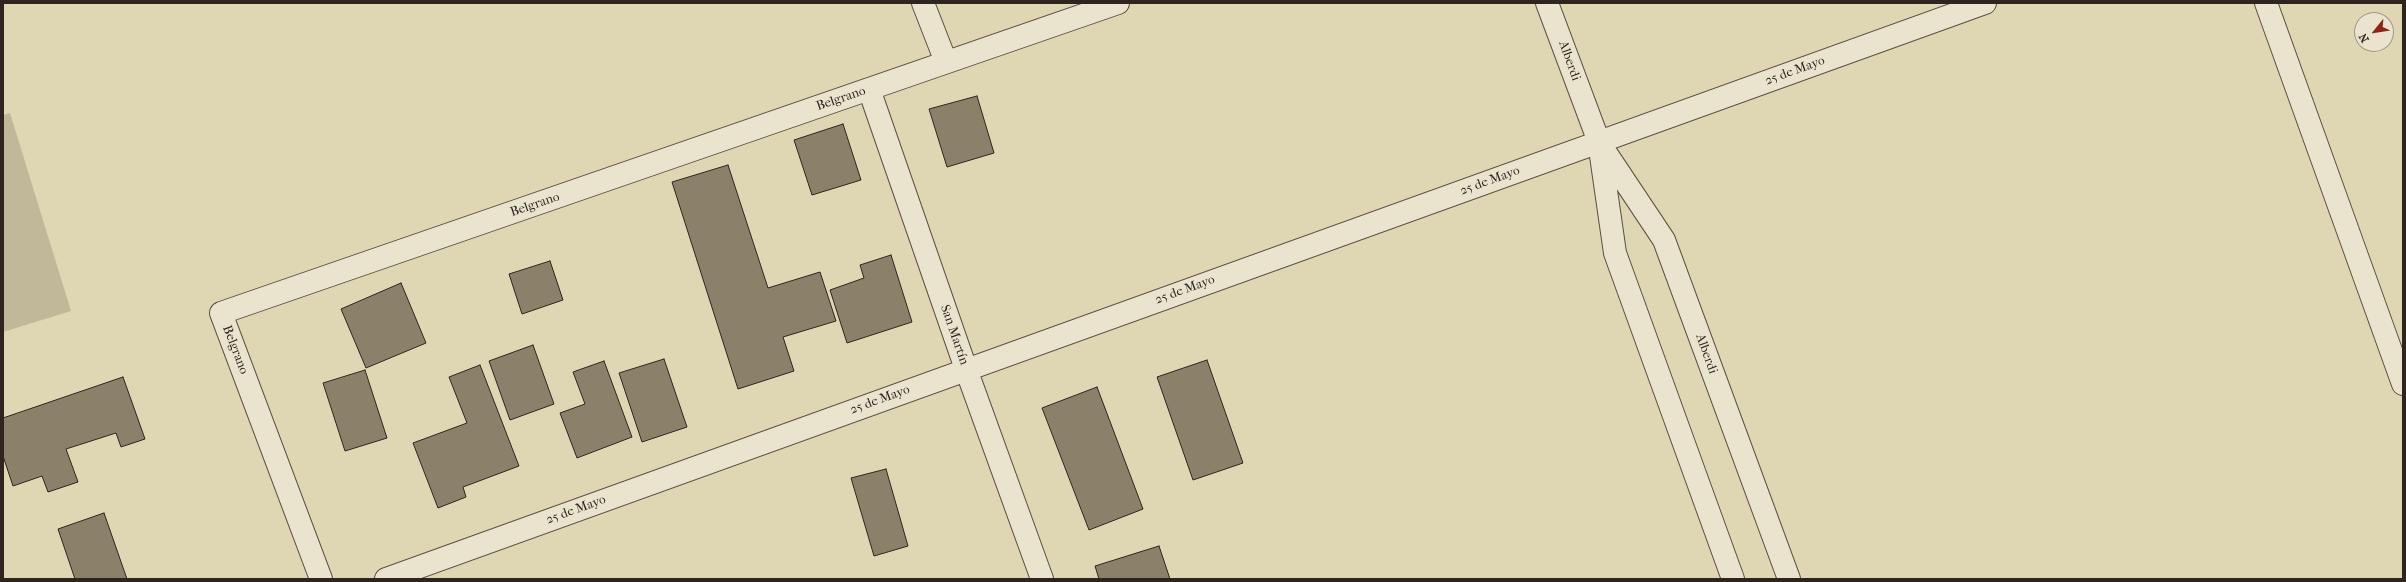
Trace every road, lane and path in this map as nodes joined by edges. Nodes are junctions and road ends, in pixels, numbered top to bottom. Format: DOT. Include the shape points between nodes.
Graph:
graph roads {
  1 [pos="923,3"];
  2 [pos="1118,3"];
  3 [pos="1547,3"];
  4 [pos="1986,3"];
  5 [pos="2266,3"];
  6 [pos="946,62"];
  7 [pos="869,89"];
  8 [pos="1599,142"];
  9 [pos="966,369"];
  10 [pos="2403,384"];
  11 [pos="321,579"];
  12 [pos="386,579"];
  13 [pos="1042,579"];
  14 [pos="1733,579"];
  15 [pos="1789,579"];
  1 -- 6 [label="street"];
  2 -- 6 [label="street, Belgrano"];
  3 -- 8 [label="street, Alberdi"];
  4 -- 8 [label="street, 25 de Mayo"];
  5 -- 10 [label="street"];
  6 -- 7 [label="street, Belgrano"];
  7 -- 9 [label="street, San Martín"];
  7 -- 11 [label="street, Belgrano" via="221,313"];
  8 -- 9 [label="street, 25 de Mayo"];
  8 -- 14 [label="street, Alberdi" via="1615,253"];
  8 -- 15 [label="street, Alberdi" via="1664,240"];
  9 -- 12 [label="street, 25 de Mayo"];
  9 -- 13 [label="street, San Martín"];
}
